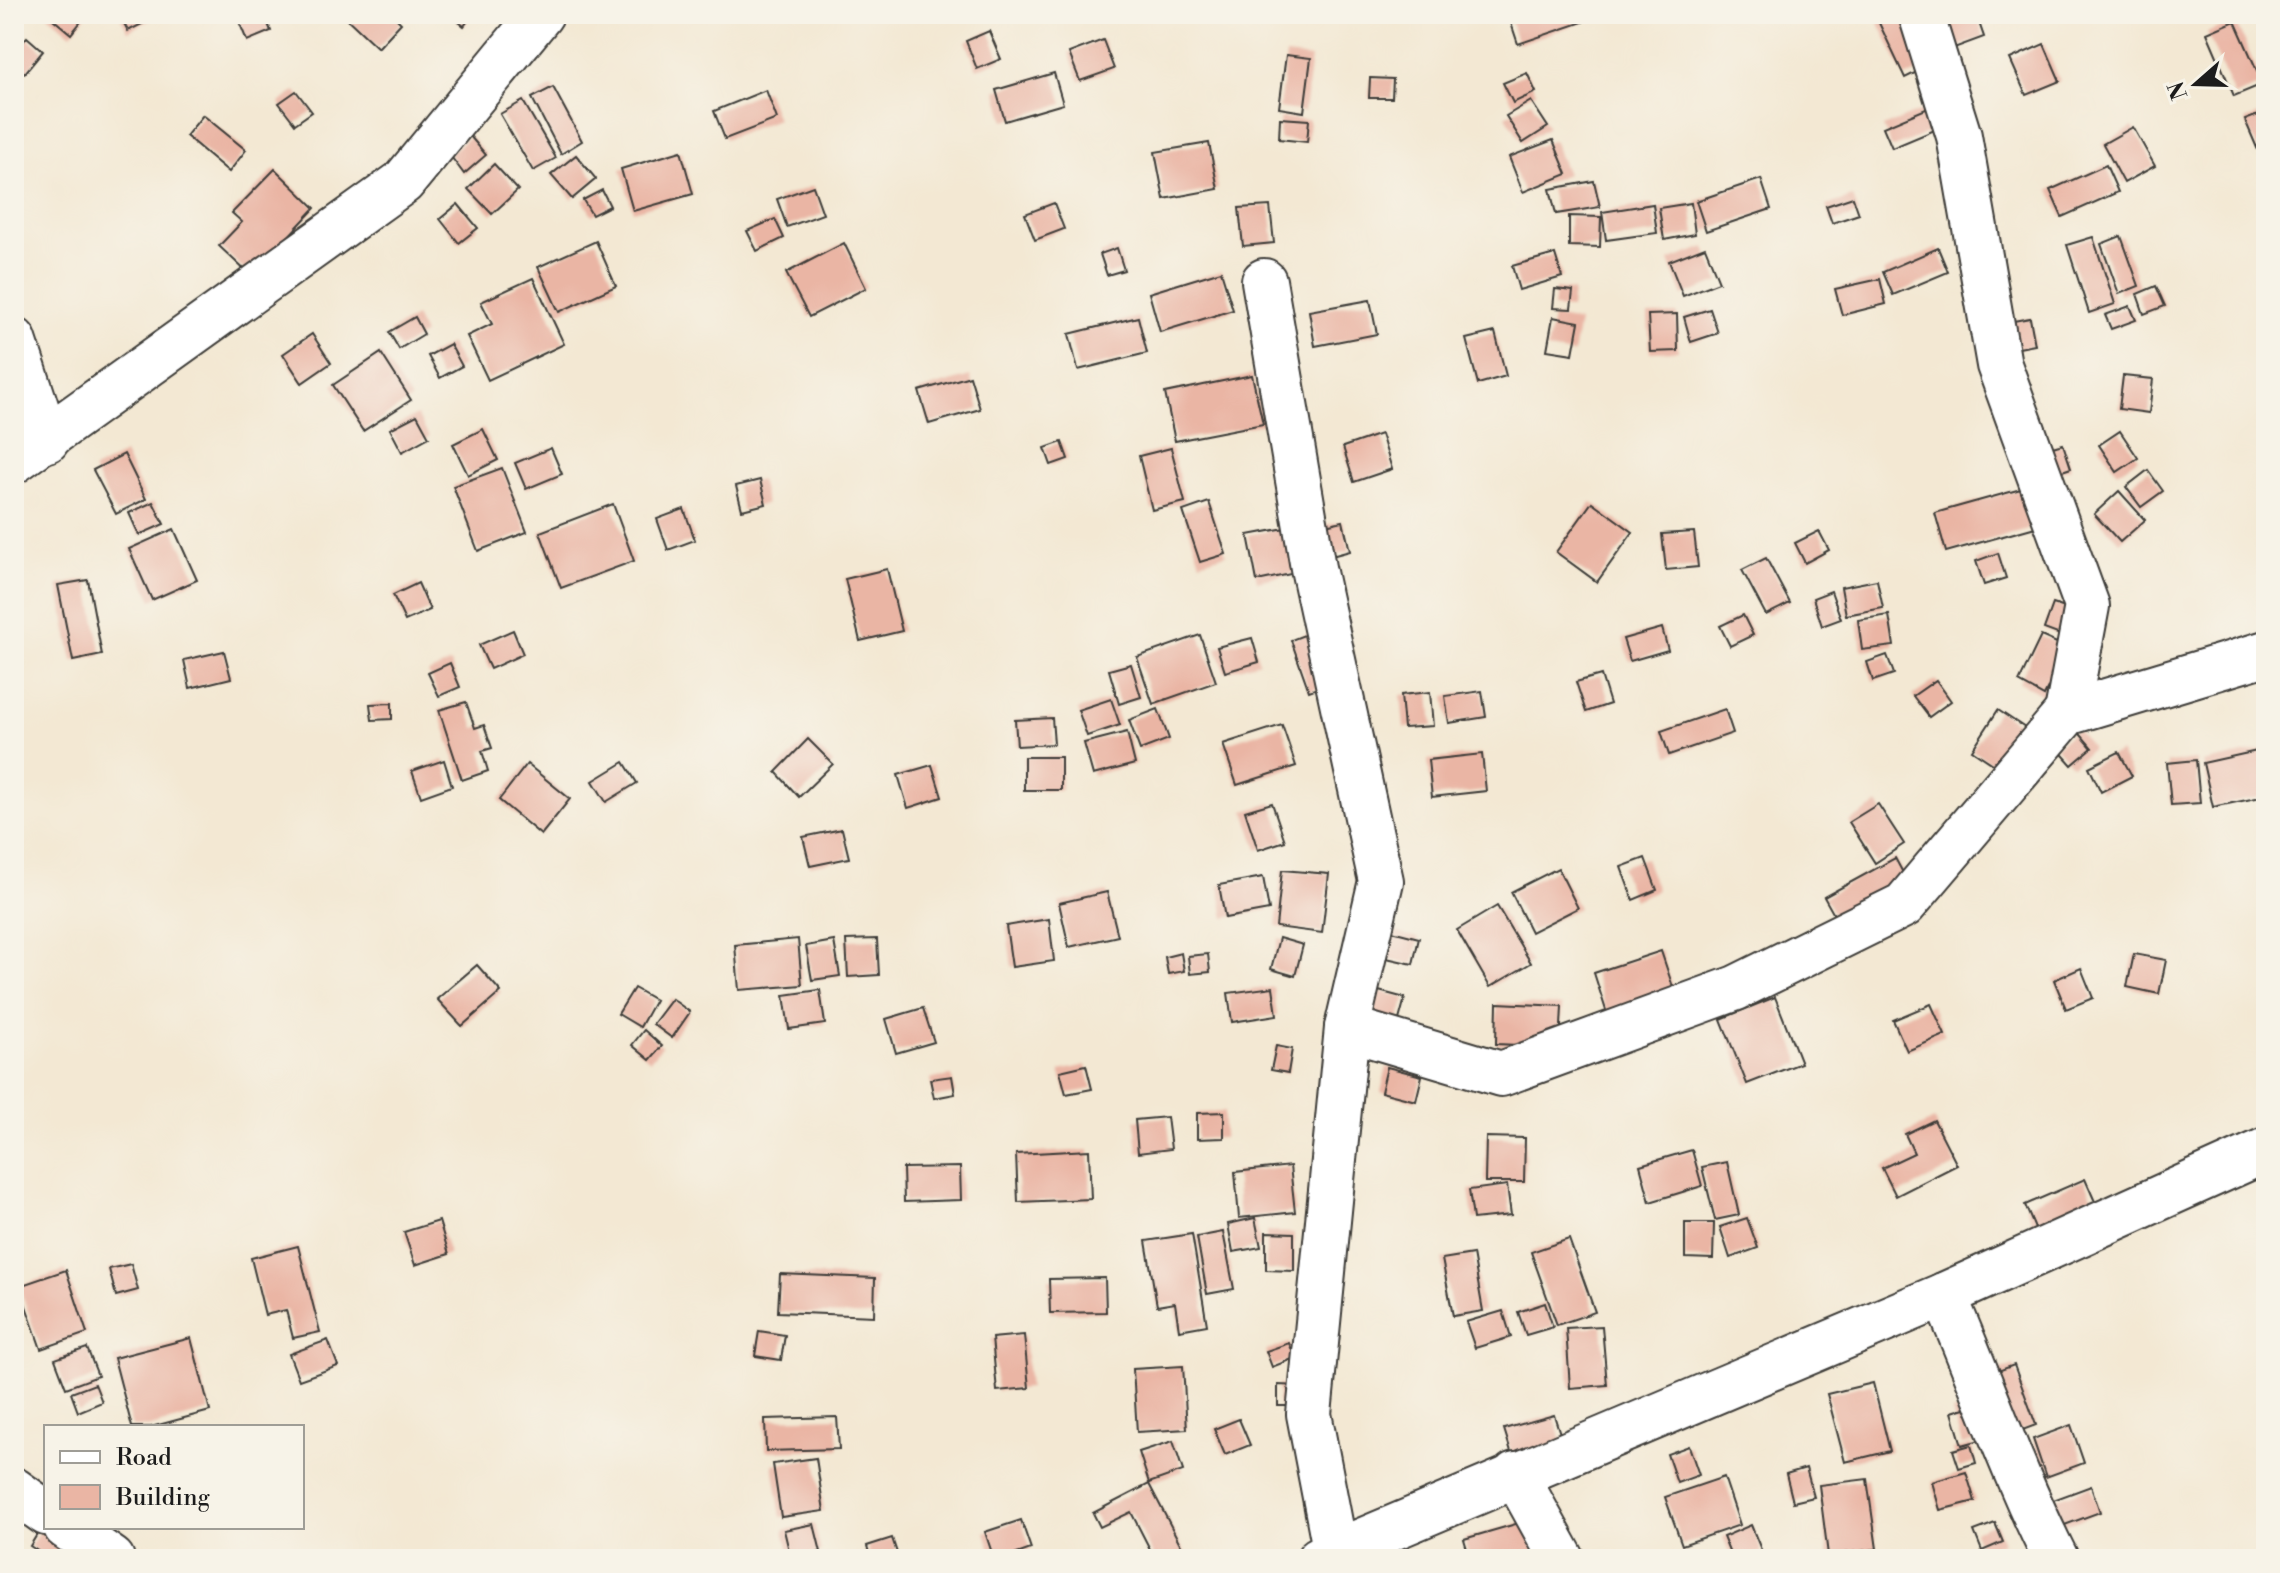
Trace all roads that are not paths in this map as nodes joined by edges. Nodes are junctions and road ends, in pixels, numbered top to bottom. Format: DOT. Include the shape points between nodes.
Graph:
graph roads {
  1 [pos="541,14"];
  2 [pos="1921,14"];
  3 [pos="1264,281"];
  4 [pos="14,340"];
  5 [pos="30,450"];
  6 [pos="2266,653"];
  7 [pos="2067,713"];
  8 [pos="1347,1028"];
  9 [pos="2266,1150"];
  10 [pos="1944,1295"];
  11 [pos="1515,1474"];
  12 [pos="14,1490"];
  13 [pos="44,1512"];
  14 [pos="69,1529"];
  15 [pos="1327,1556"];
  16 [pos="112,1559"];
  17 [pos="1562,1559"];
  18 [pos="2056,1559"];
  1 -- 5 [label="street" via="403,182"];
  2 -- 7 [label="street" via="1959,136 1999,365 2087,606"];
  3 -- 8 [label="street" via="1313,568 1381,881"];
  4 -- 5 [label="street"];
  6 -- 7 [label="street"];
  7 -- 8 [label="street" via="1904,905 1736,988 1501,1074"];
  8 -- 15 [label="street" via="1309,1414"];
  9 -- 10 [label="street"];
  10 -- 11 [label="street"];
  10 -- 18 [label="street"];
  11 -- 15 [label="street"];
  11 -- 17 [label="street"];
  12 -- 13 [label="street"];
  14 -- 16 [label="street"];
}
